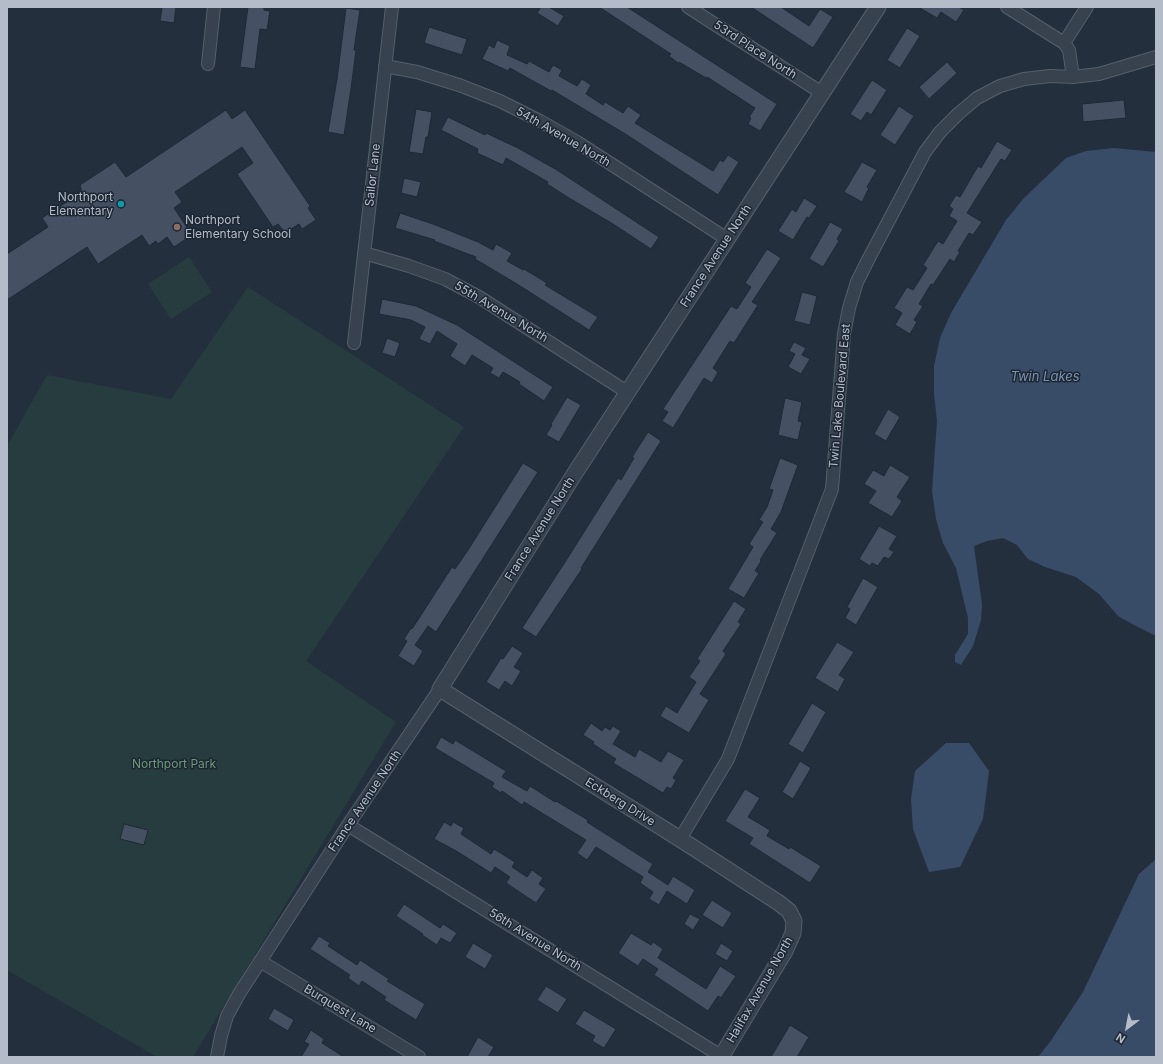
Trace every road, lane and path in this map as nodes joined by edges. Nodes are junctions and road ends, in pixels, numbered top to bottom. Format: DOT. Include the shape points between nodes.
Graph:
graph roads {
  1 [pos="214,7"];
  2 [pos="392,7"];
  3 [pos="688,7"];
  4 [pos="878,7"];
  5 [pos="1007,7"];
  6 [pos="1087,7"];
  7 [pos="1064,43"];
  8 [pos="1156,57"];
  9 [pos="208,64"];
  10 [pos="385,66"];
  11 [pos="1073,76"];
  12 [pos="822,93"];
  13 [pos="727,239"];
  14 [pos="364,253"];
  15 [pos="354,343"];
  16 [pos="628,392"];
  17 [pos="440,689"];
  18 [pos="348,825"];
  19 [pos="680,839"];
  20 [pos="794,921"];
  21 [pos="260,961"];
  22 [pos="721,1056"];
  23 [pos="217,1057"];
  24 [pos="420,1057"];
  1 -- 9 [label="street"];
  2 -- 10 [label="street, Sailor Lane"];
  3 -- 12 [label="street, 53rd Place North"];
  4 -- 12 [label="street, France Avenue North"];
  5 -- 7 [label="street"];
  6 -- 7 [label="street"];
  7 -- 11 [label="street" via="1069,50"];
  8 -- 11 [label="street, Twin Lake Boulevard East" via="1098,74"];
  10 -- 13 [label="street, 54th Avenue North" via="417,72 459,85 500,101 540,121"];
  10 -- 14 [label="street, Sailor Lane"];
  11 -- 19 [label="street, Twin Lake Boulevard East" via="1024,79 1000,86 977,98 958,114 925,152 872,251 855,288 844,334 832,488 728,759"];
  12 -- 13 [label="street, France Avenue North"];
  13 -- 16 [label="street, France Avenue North"];
  14 -- 15 [label="street, Sailor Lane"];
  14 -- 16 [label="street, 55th Avenue North" via="445,279 479,297"];
  16 -- 17 [label="street, France Avenue North"];
  17 -- 18 [label="street, France Avenue North"];
  17 -- 19 [label="street, Eckberg Drive"];
  18 -- 21 [label="street, France Avenue North"];
  18 -- 22 [label="street, 56th Avenue North"];
  19 -- 20 [label="street, Eckberg Drive" via="779,903"];
  20 -- 22 [label="street, Halifax Avenue North" via="785,951"];
  21 -- 23 [label="street, France Avenue North" via="228,1016"];
  21 -- 24 [label="street, Burquest Lane"];
}
